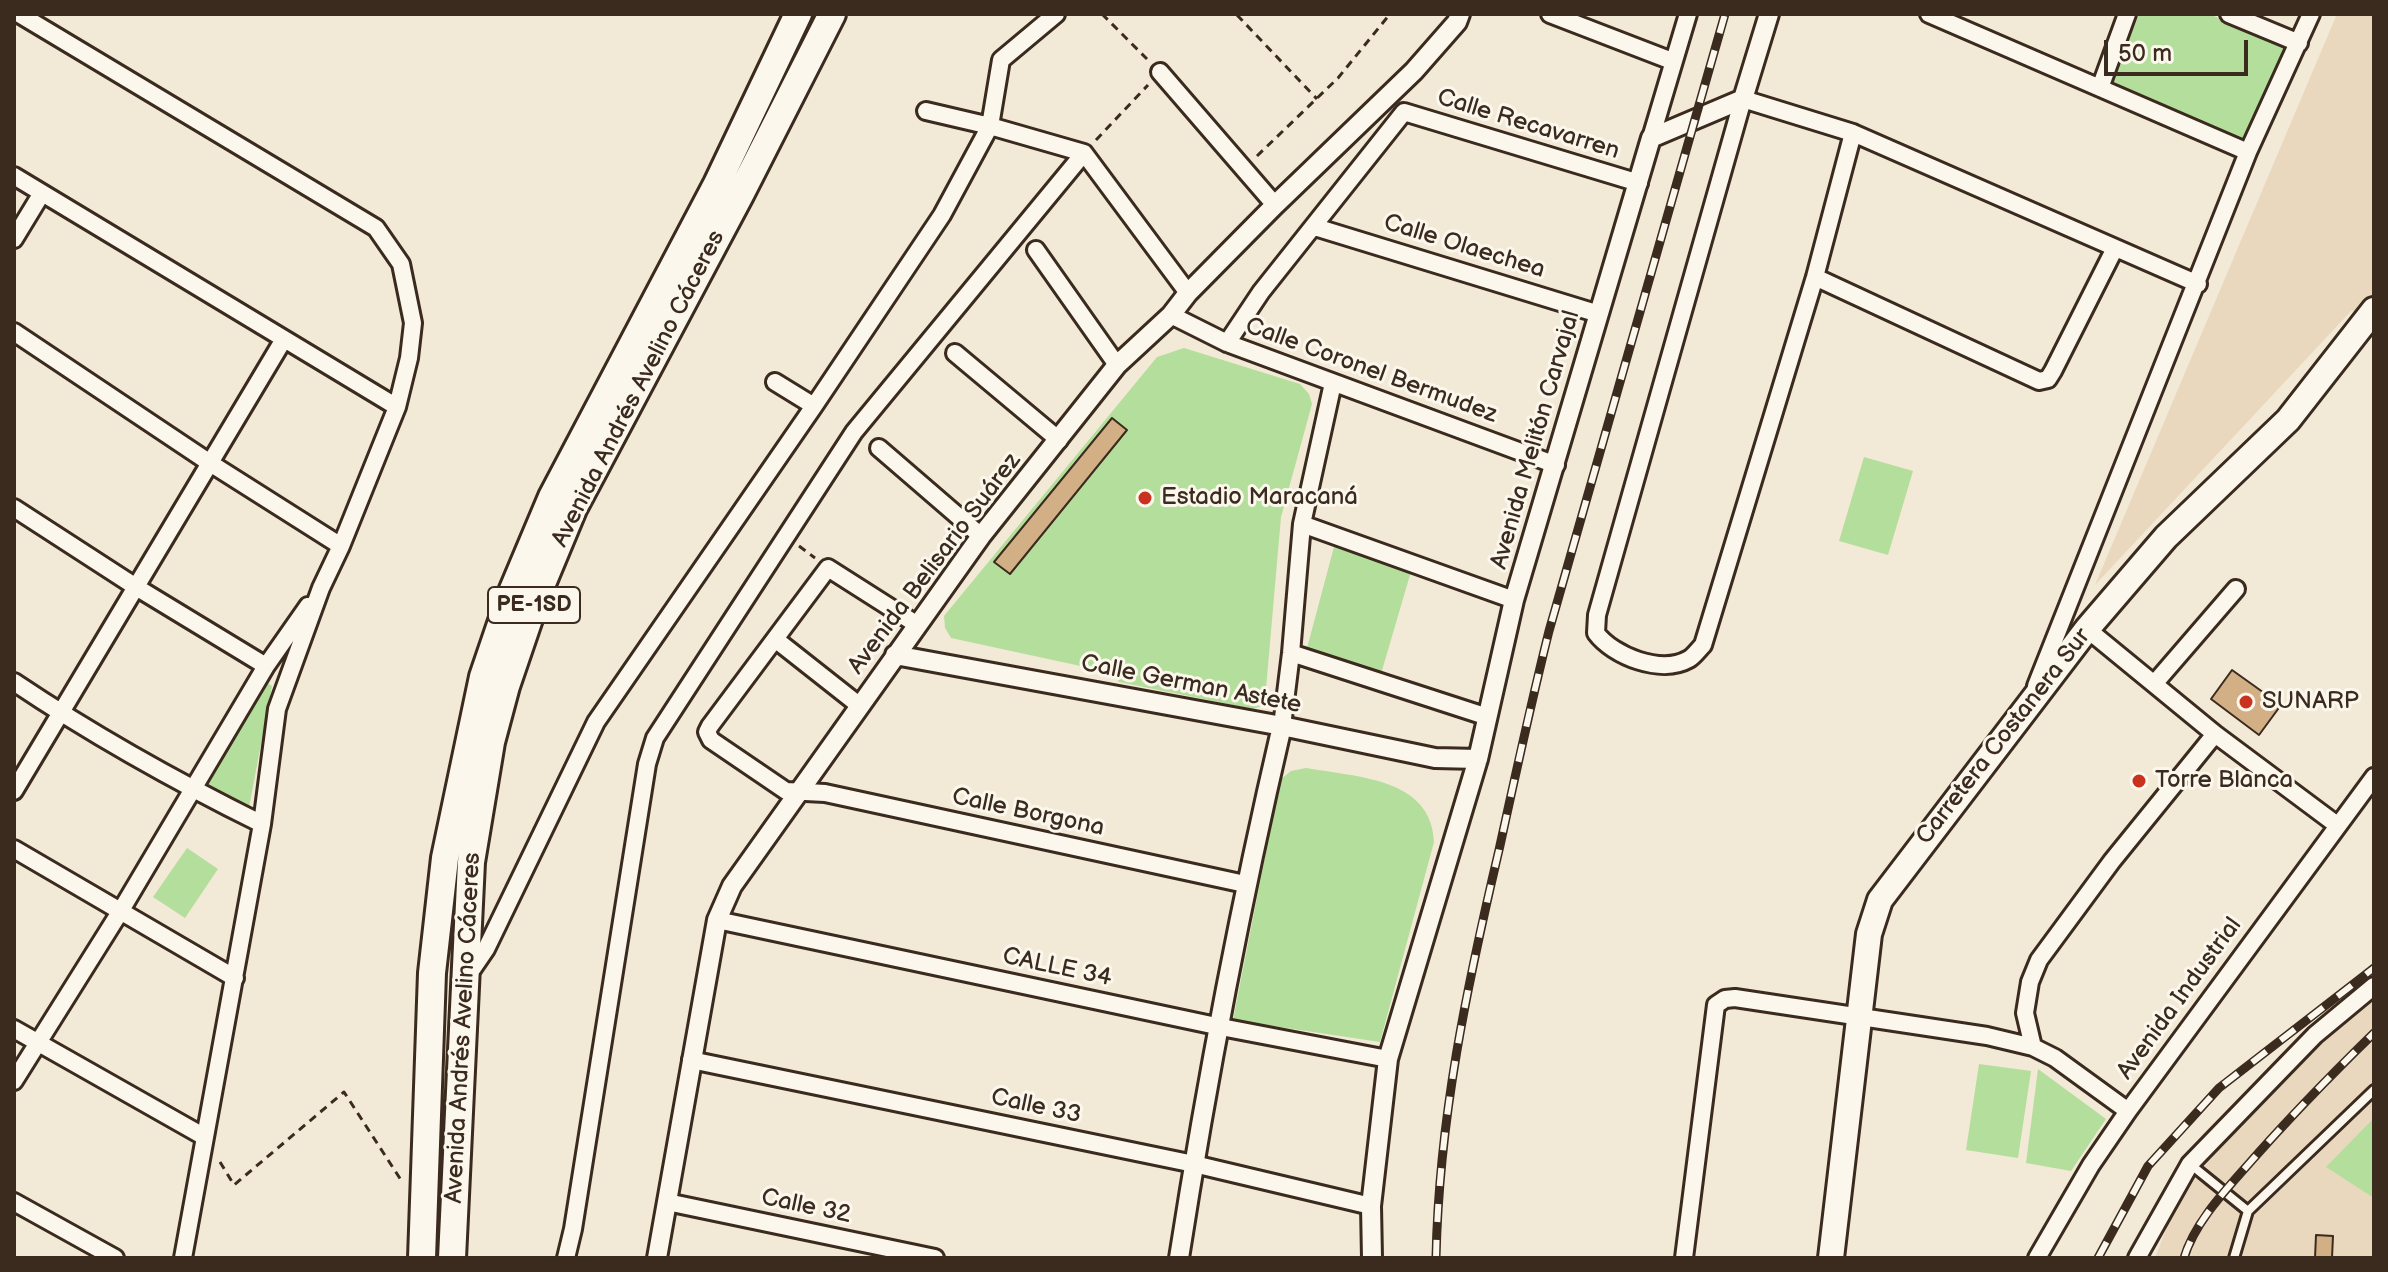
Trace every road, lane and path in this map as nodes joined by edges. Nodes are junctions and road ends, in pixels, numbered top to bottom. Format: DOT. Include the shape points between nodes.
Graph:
graph roads {
  1 [pos="19,14"];
  2 [pos="798,14"];
  3 [pos="832,14"];
  4 [pos="1056,14"];
  5 [pos="1102,14"];
  6 [pos="1390,14"];
  7 [pos="1460,14"];
  8 [pos="1550,14"];
  9 [pos="1688,14"];
  10 [pos="1769,14"];
  11 [pos="1929,14"];
  12 [pos="2127,14"];
  13 [pos="2229,14"];
  14 [pos="2311,14"];
  15 [pos="1237,15"];
  16 [pos="2299,43"];
  17 [pos="1672,61"];
  18 [pos="1160,72"];
  19 [pos="2100,88"];
  20 [pos="1317,99"];
  21 [pos="1743,99"];
  22 [pos="926,111"];
  23 [pos="990,126"];
  24 [pos="1853,133"];
  25 [pos="1651,138"];
  26 [pos="2248,152"];
  27 [pos="1084,153"];
  28 [pos="1243,170"];
  29 [pos="14,176"];
  30 [pos="1639,183"];
  31 [pos="42,193"];
  32 [pos="1275,205"];
  33 [pos="1315,227"];
  34 [pos="14,239"];
  35 [pos="2115,248"];
  36 [pos="1036,250"];
  37 [pos="1815,277"];
  38 [pos="2198,284"];
  39 [pos="1188,293"];
  40 [pos="2374,310"];
  41 [pos="1599,314"];
  42 [pos="1171,315"];
  43 [pos="14,332"];
  44 [pos="284,339"];
  45 [pos="1227,343"];
  46 [pos="955,353"];
  47 [pos="1117,365"];
  48 [pos="775,382"];
  49 [pos="1333,383"];
  50 [pos="814,406"];
  51 [pos="397,407"];
  52 [pos="1059,440"];
  53 [pos="879,448"];
  54 [pos="210,463"];
  55 [pos="1556,465"];
  56 [pos="14,508"];
  57 [pos="1302,524"];
  58 [pos="981,536"];
  59 [pos="786,537"];
  60 [pos="341,546"];
  61 [pos="828,568"];
  62 [pos="136,587"];
  63 [pos="321,588"];
  64 [pos="2236,589"];
  65 [pos="1514,600"];
  66 [pos="916,624"];
  67 [pos="2087,629"];
  68 [pos="775,639"];
  69 [pos="1291,653"];
  70 [pos="895,655"];
  71 [pos="266,666"];
  72 [pos="14,682"];
  73 [pos="2154,684"];
  74 [pos="860,706"];
  75 [pos="2026,712"];
  76 [pos="61,713"];
  77 [pos="1488,717"];
  78 [pos="1282,726"];
  79 [pos="2215,734"];
  80 [pos="1478,759"];
  81 [pos="2374,777"];
  82 [pos="193,790"];
  83 [pos="14,791"];
  84 [pos="801,792"];
  85 [pos="262,824"];
  86 [pos="2337,825"];
  87 [pos="14,849"];
  88 [pos="1245,884"];
  89 [pos="120,912"];
  90 [pos="717,920"];
  91 [pos="465,971"];
  92 [pos="235,978"];
  93 [pos="2374,986"];
  94 [pos="1858,1016"];
  95 [pos="1221,1027"];
  96 [pos="14,1029"];
  97 [pos="37,1044"];
  98 [pos="2033,1047"];
  99 [pos="1388,1059"];
  100 [pos="691,1060"];
  101 [pos="14,1081"];
  102 [pos="2374,1090"];
  103 [pos="2128,1111"];
  104 [pos="203,1136"];
  105 [pos="1194,1164"];
  106 [pos="2190,1164"];
  107 [pos="407,1189"];
  108 [pos="14,1202"];
  109 [pos="667,1202"];
  110 [pos="1371,1206"];
  111 [pos="2248,1211"];
  112 [pos="115,1258"];
  113 [pos="183,1258"];
  114 [pos="422,1258"];
  115 [pos="452,1258"];
  116 [pos="566,1258"];
  117 [pos="657,1258"];
  118 [pos="935,1258"];
  119 [pos="1179,1258"];
  120 [pos="1372,1258"];
  121 [pos="1684,1258"];
  122 [pos="1831,1258"];
  123 [pos="2037,1258"];
  124 [pos="2137,1258"];
  125 [pos="2234,1258"];
  1 -- 51 [label="street" via="376,228 401,264 413,323"];
  2 -- 114 [label="highway, Avenida Andrés Avelino Cáceres / PE-1SD" via="717,184 552,497 483,677 445,858 432,973"];
  3 -- 91 [label="highway, Avenida Andrés Avelino Cáceres / PE-1SD" via="573,509 536,598 491,742 471,862"];
  4 -- 23 [label="street" via="1001,60"];
  5 -- 18 [label="path"];
  6 -- 20 [label="path"];
  7 -- 32 [label="street, Avenida Belisario Suárez" via="1414,71"];
  8 -- 17 [label="street"];
  9 -- 17 [label="street, Avenida Melitón Carvajal"];
  10 -- 21 [label="street"];
  11 -- 19 [label="street"];
  12 -- 19 [label="street"];
  13 -- 16 [label="street"];
  14 -- 16 [label="street"];
  15 -- 20 [label="path"];
  16 -- 26 [label="street"];
  17 -- 25 [label="street, Avenida Melitón Carvajal"];
  18 -- 27 [label="path"];
  18 -- 28 [label="street"];
  19 -- 26 [label="street"];
  20 -- 28 [label="path"];
  21 -- 24 [label="street"];
  21 -- 25 [label="street"];
  21 -- 37 [label="street" via="1597,615 1596,633 1606,646 1669,665 1689,659 1703,645"];
  22 -- 23 [label="street"];
  23 -- 27 [label="street"];
  23 -- 50 [label="street" via="942,215"];
  24 -- 35 [label="street"];
  24 -- 37 [label="street"];
  25 -- 30 [label="street, Avenida Melitón Carvajal"];
  26 -- 38 [label="street"];
  27 -- 39 [label="street"];
  27 -- 59 [label="street" via="854,432"];
  28 -- 32 [label="street"];
  29 -- 31 [label="street"];
  30 -- 33 [label="street, Calle Recavarren" via="1404,112"];
  30 -- 41 [label="street, Avenida Melitón Carvajal"];
  31 -- 34 [label="street"];
  31 -- 44 [label="street"];
  32 -- 39 [label="street, Avenida Belisario Suárez"];
  33 -- 41 [label="street, Calle Olaechea"];
  33 -- 45 [label="street"];
  35 -- 37 [label="street" via="2053,371 2039,381"];
  35 -- 38 [label="street"];
  36 -- 47 [label="street"];
  38 -- 75 [label="street"];
  39 -- 42 [label="street, Avenida Belisario Suárez"];
  40 -- 67 [label="main road, Carretera Costanera Sur" via="2288,420 2166,537"];
  41 -- 55 [label="street, Avenida Melitón Carvajal"];
  42 -- 45 [label="street, Calle Coronel Bermudez"];
  42 -- 47 [label="street, Avenida Belisario Suárez"];
  43 -- 54 [label="street"];
  44 -- 51 [label="street"];
  44 -- 54 [label="street"];
  45 -- 49 [label="street, Calle Coronel Bermudez"];
  46 -- 52 [label="street"];
  47 -- 52 [label="street, Avenida Belisario Suárez"];
  48 -- 50 [label="street"];
  49 -- 55 [label="street, Calle Coronel Bermudez"];
  49 -- 57 [label="street"];
  50 -- 91 [label="street" via="596,722 486,949"];
  51 -- 60 [label="street"];
  52 -- 58 [label="street, Avenida Belisario Suárez"];
  53 -- 58 [label="street"];
  54 -- 60 [label="street"];
  54 -- 62 [label="street"];
  55 -- 65 [label="street, Avenida Melitón Carvajal"];
  56 -- 62 [label="street"];
  57 -- 65 [label="street"];
  57 -- 69 [label="street"];
  58 -- 66 [label="street, Avenida Belisario Suárez"];
  59 -- 61 [label="path"];
  59 -- 116 [label="street" via="655,738 647,764"];
  60 -- 63 [label="street"];
  61 -- 66 [label="street"];
  61 -- 68 [label="street"];
  62 -- 71 [label="street"];
  62 -- 76 [label="street"];
  63 -- 71 [label="street"];
  63 -- 85 [label="street" via="277,709"];
  64 -- 73 [label="street"];
  65 -- 77 [label="street, Avenida Melitón Carvajal"];
  66 -- 70 [label="street, Avenida Belisario Suárez"];
  67 -- 73 [label="street"];
  67 -- 75 [label="main road, Carretera Costanera Sur"];
  68 -- 74 [label="street"];
  68 -- 84 [label="street, Calle Borgona" via="707,732 711,740 786,791"];
  69 -- 77 [label="street"];
  69 -- 78 [label="street"];
  70 -- 74 [label="street, Avenida Belisario Suárez"];
  70 -- 78 [label="street, Calle German Astete"];
  71 -- 82 [label="street"];
  72 -- 76 [label="street"];
  73 -- 79 [label="street"];
  74 -- 84 [label="street, Avenida Belisario Suárez"];
  75 -- 94 [label="main road, Carretera Costanera Sur" via="1880,900 1869,934"];
  76 -- 82 [label="street"];
  76 -- 83 [label="street"];
  77 -- 80 [label="street, Avenida Melitón Carvajal"];
  78 -- 80 [label="street, Calle German Astete" via="1435,758"];
  78 -- 88 [label="street"];
  79 -- 86 [label="street"];
  79 -- 98 [label="street" via="2039,960 2025,1013"];
  80 -- 99 [label="street, Avenida Melitón Carvajal"];
  81 -- 86 [label="street, Avenida Industrial"];
  82 -- 85 [label="street"];
  82 -- 89 [label="street"];
  84 -- 88 [label="street, Calle Borgona"];
  84 -- 90 [label="street, Avenida Belisario Suárez" via="732,886"];
  85 -- 92 [label="street"];
  86 -- 103 [label="street, Avenida Industrial"];
  87 -- 89 [label="street"];
  88 -- 95 [label="street"];
  89 -- 92 [label="street"];
  89 -- 97 [label="street"];
  90 -- 95 [label="street, CALLE 34"];
  90 -- 100 [label="street, Avenida Belisario Suárez"];
  91 -- 115 [label="highway, Avenida Andrés Avelino Cáceres / PE-1SD"];
  92 -- 104 [label="street"];
  93 -- 106 [label="street" via="2315,1035"];
  94 -- 98 [label="street"];
  94 -- 121 [label="street" via="1735,998 1716,1005"];
  94 -- 122 [label="main road, Carretera Costanera Sur"];
  95 -- 99 [label="street, CALLE 34"];
  95 -- 105 [label="street"];
  96 -- 97 [label="street"];
  97 -- 101 [label="street"];
  97 -- 104 [label="street"];
  98 -- 103 [label="street"];
  99 -- 110 [label="street, Avenida Melitón Carvajal"];
  100 -- 105 [label="street, Calle 33"];
  100 -- 109 [label="street, Avenida Belisario Suárez"];
  102 -- 111 [label="lane"];
  103 -- 123 [label="street, Avenida Industrial"];
  104 -- 107 [label="path" via="234,1185 344,1092"];
  104 -- 113 [label="street"];
  105 -- 110 [label="street, Calle 33"];
  105 -- 119 [label="street"];
  106 -- 111 [label="lane"];
  106 -- 124 [label="street"];
  108 -- 112 [label="street"];
  109 -- 117 [label="street, Avenida Belisario Suárez"];
  109 -- 118 [label="street, Calle 32"];
  110 -- 120 [label="street, Avenida Melitón Carvajal"];
  111 -- 125 [label="lane"];
}
